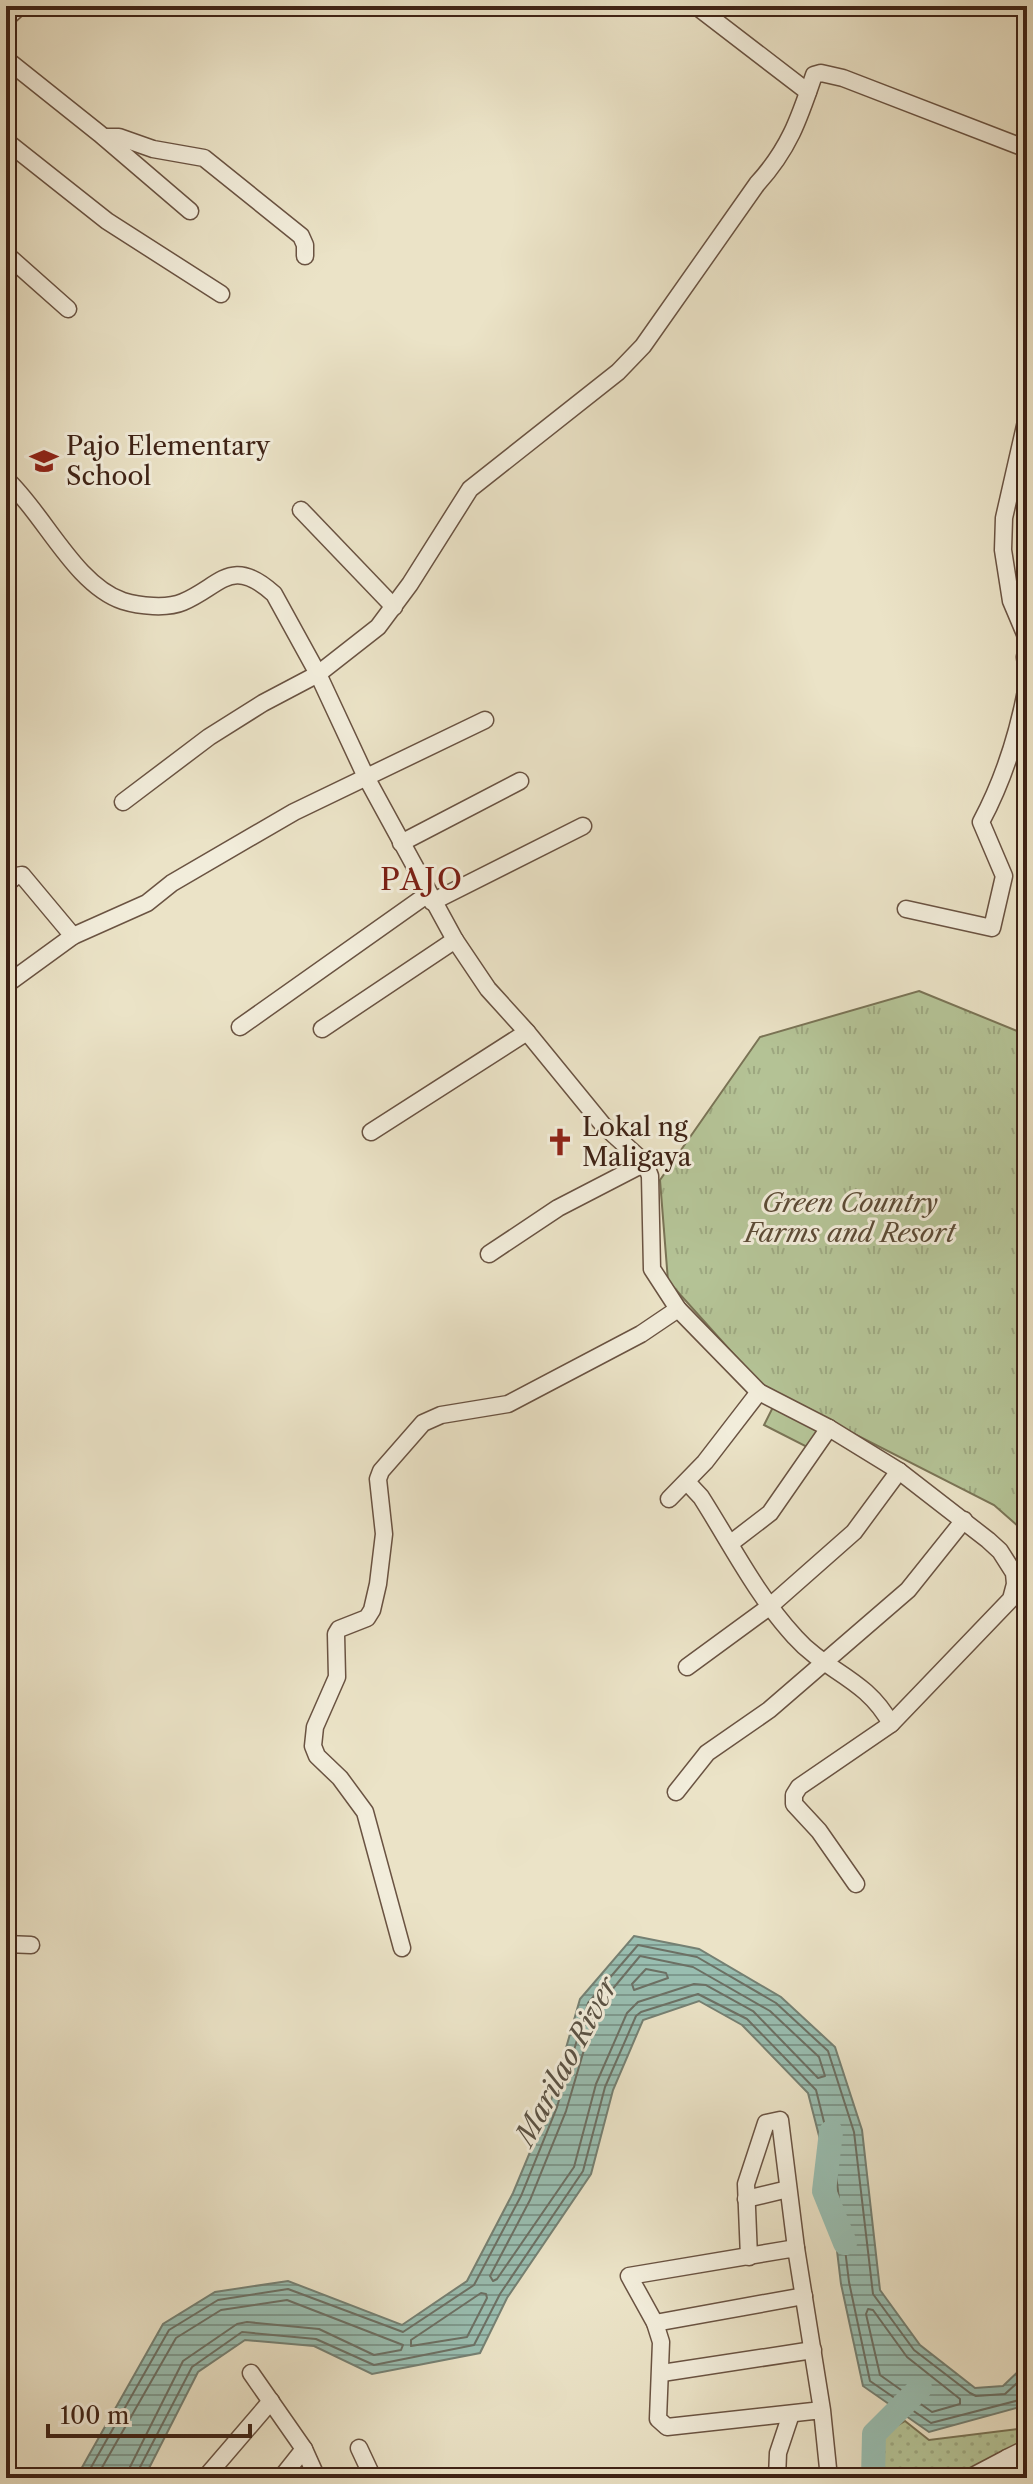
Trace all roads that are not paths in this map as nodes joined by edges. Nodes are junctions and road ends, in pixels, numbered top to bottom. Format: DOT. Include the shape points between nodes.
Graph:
graph roads {
  1 [pos="20,6"];
  2 [pos="696,6"];
  3 [pos="6,19"];
  4 [pos="6,59"];
  5 [pos="808,92"];
  6 [pos="104,137"];
  7 [pos="6,141"];
  8 [pos="1027,149"];
  9 [pos="190,211"];
  10 [pos="6,254"];
  11 [pos="305,256"];
  12 [pos="221,294"];
  13 [pos="68,309"];
  14 [pos="1027,417"];
  15 [pos="6,479"];
  16 [pos="301,510"];
  17 [pos="394,607"];
  18 [pos="1027,646"];
  19 [pos="1027,673"];
  20 [pos="318,674"];
  21 [pos="1027,686"];
  22 [pos="485,720"];
  23 [pos="366,777"];
  24 [pos="520,781"];
  25 [pos="123,802"];
  26 [pos="583,826"];
  27 [pos="401,843"];
  28 [pos="6,884"];
  29 [pos="430,898"];
  30 [pos="906,909"];
  31 [pos="73,936"];
  32 [pos="455,940"];
  33 [pos="7,984"];
  34 [pos="240,1027"];
  35 [pos="322,1029"];
  36 [pos="527,1032"];
  37 [pos="371,1132"];
  38 [pos="645,1163"];
  39 [pos="489,1254"];
  40 [pos="678,1309"];
  41 [pos="759,1392"];
  42 [pos="829,1428"];
  43 [pos="899,1471"];
  44 [pos="687,1482"];
  45 [pos="669,1499"];
  46 [pos="964,1520"];
  47 [pos="731,1543"];
  48 [pos="769,1607"];
  49 [pos="826,1661"];
  50 [pos="687,1667"];
  51 [pos="891,1724"];
  52 [pos="676,1792"];
  53 [pos="856,1884"];
  54 [pos="6,1944"];
  55 [pos="31,1945"];
  56 [pos="402,1948"];
  57 [pos="788,2189"];
  58 [pos="746,2199"];
  59 [pos="796,2248"];
  60 [pos="749,2257"];
  61 [pos="804,2296"];
  62 [pos="655,2323"];
  63 [pos="813,2350"];
  64 [pos="251,2373"];
  65 [pos="662,2373"];
  66 [pos="271,2401"];
  67 [pos="822,2410"];
  68 [pos="791,2414"];
  69 [pos="359,2448"];
  70 [pos="1027,2448"];
  71 [pos="304,2449"];
  72 [pos="1007,2458"];
  73 [pos="205,2478"];
  74 [pos="281,2478"];
  75 [pos="317,2478"];
  76 [pos="373,2478"];
  77 [pos="777,2478"];
  78 [pos="829,2478"];
  79 [pos="969,2478"];
  80 [pos="1018,2478"];
  1 -- 3 [label="street"];
  2 -- 5 [label="street"];
  4 -- 6 [label="street"];
  5 -- 8 [label="street" via="814,75 843,78"];
  5 -- 17 [label="street" via="777,162 643,346 618,372 470,489"];
  6 -- 9 [label="street"];
  6 -- 11 [label="street" via="204,158 301,236"];
  7 -- 12 [label="street" via="107,221"];
  10 -- 13 [label="street"];
  14 -- 18 [label="street" via="1004,518 1003,550 1011,601"];
  15 -- 20 [label="street" via="86,578 121,601 143,606 181,603 227,574 266,587"];
  16 -- 17 [label="street"];
  17 -- 20 [label="street" via="378,627"];
  18 -- 19 [label="street"];
  20 -- 23 [label="street"];
  20 -- 25 [label="street" via="209,737"];
  21 -- 30 [label="street" via="1017,736 981,822 1004,876 992,928"];
  22 -- 23 [label="street"];
  23 -- 27 [label="street"];
  23 -- 31 [label="street" via="229,849 147,903"];
  24 -- 27 [label="street"];
  26 -- 29 [label="street"];
  27 -- 29 [label="street"];
  28 -- 31 [label="street" via="22,875"];
  29 -- 32 [label="street"];
  29 -- 34 [label="street"];
  31 -- 33 [label="street"];
  32 -- 35 [label="street"];
  32 -- 36 [label="street" via="488,989"];
  36 -- 37 [label="street"];
  36 -- 38 [label="street" via="603,1125"];
  38 -- 39 [label="street" via="558,1208"];
  38 -- 40 [label="street" via="650,1176 652,1269"];
  40 -- 41 [label="street"];
  40 -- 56 [label="street" via="508,1404 423,1423 381,1471 384,1534 372,1610 336,1634 337,1677 313,1738 317,1756 365,1812"];
  41 -- 42 [label="street"];
  41 -- 44 [label="street"];
  42 -- 43 [label="street"];
  42 -- 47 [label="street" via="770,1513"];
  43 -- 46 [label="street"];
  43 -- 48 [label="street" via="854,1532"];
  44 -- 45 [label="street"];
  44 -- 47 [label="street"];
  46 -- 49 [label="street" via="908,1590"];
  46 -- 51 [label="street" via="1000,1551 1014,1573 1011,1599"];
  47 -- 48 [label="street"];
  48 -- 49 [label="street" via="805,1648"];
  48 -- 50 [label="street"];
  49 -- 51 [label="street" via="869,1693"];
  49 -- 52 [label="street" via="707,1753"];
  51 -- 53 [label="street" via="794,1795 794,1804"];
  54 -- 55 [label="street"];
  57 -- 58 [label="street"];
  57 -- 58 [label="street" via="780,2120 766,2123"];
  57 -- 59 [label="street"];
  58 -- 60 [label="street"];
  59 -- 60 [label="street"];
  59 -- 61 [label="street"];
  60 -- 62 [label="street" via="629,2276"];
  61 -- 62 [label="street"];
  61 -- 63 [label="street"];
  62 -- 65 [label="street"];
  63 -- 65 [label="street"];
  63 -- 67 [label="street"];
  64 -- 66 [label="street"];
  65 -- 68 [label="street" via="658,2419 667,2427"];
  66 -- 71 [label="street"];
  66 -- 73 [label="street"];
  67 -- 68 [label="street"];
  67 -- 78 [label="street"];
  68 -- 77 [label="street" via="778,2453"];
  69 -- 76 [label="street"];
  70 -- 72 [label="street"];
  71 -- 74 [label="street"];
  71 -- 75 [label="street"];
  72 -- 79 [label="street"];
  72 -- 80 [label="street"];
}
